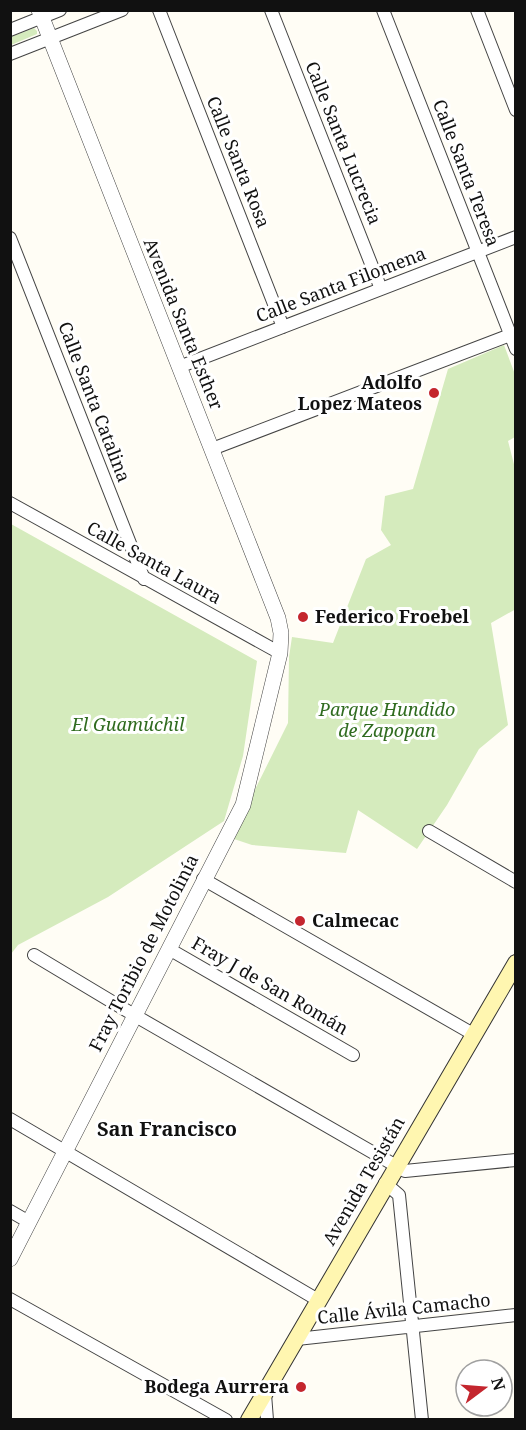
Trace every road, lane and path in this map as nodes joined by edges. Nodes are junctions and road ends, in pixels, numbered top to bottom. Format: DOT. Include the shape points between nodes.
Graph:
graph roads {
  1 [pos="60,10"];
  2 [pos="122,10"];
  3 [pos="159,10"];
  4 [pos="271,10"];
  5 [pos="383,10"];
  6 [pos="477,10"];
  7 [pos="40,14"];
  8 [pos="10,30"];
  9 [pos="50,39"];
  10 [pos="10,54"];
  11 [pos="516,110"];
  12 [pos="516,237"];
  13 [pos="10,238"];
  14 [pos="478,252"];
  15 [pos="381,289"];
  16 [pos="284,327"];
  17 [pos="510,335"];
  18 [pos="516,349"];
  19 [pos="179,367"];
  20 [pos="212,449"];
  21 [pos="12,501"];
  22 [pos="144,579"];
  23 [pos="280,653"];
  24 [pos="429,831"];
  25 [pos="203,879"];
  26 [pos="516,882"];
  27 [pos="169,949"];
  28 [pos="34,955"];
  29 [pos="516,963"];
  30 [pos="134,1015"];
  31 [pos="473,1034"];
  32 [pos="353,1055"];
  33 [pos="10,1119"];
  34 [pos="66,1151"];
  35 [pos="516,1160"];
  36 [pos="395,1166"];
  37 [pos="385,1183"];
  38 [pos="10,1210"];
  39 [pos="29,1222"];
  40 [pos="10,1259"];
  41 [pos="10,1299"];
  42 [pos="318,1300"];
  43 [pos="516,1315"];
  44 [pos="412,1326"];
  45 [pos="297,1339"];
  46 [pos="265,1394"];
  47 [pos="226,1419"];
  48 [pos="249,1419"];
  49 [pos="267,1419"];
  50 [pos="422,1419"];
  1 -- 7 [label="street"];
  2 -- 9 [label="street"];
  3 -- 16 [label="street, Calle Santa Rosa"];
  4 -- 15 [label="street, Calle Santa Lucrecia"];
  5 -- 14 [label="street, Calle Santa Teresa"];
  6 -- 11 [label="street"];
  7 -- 8 [label="street"];
  7 -- 9 [label="street, Avenida Santa Esther"];
  9 -- 10 [label="street"];
  9 -- 19 [label="street, Avenida Santa Esther"];
  12 -- 14 [label="street, Calle Santa Filomena"];
  13 -- 22 [label="street, Calle Santa Catalina"];
  14 -- 15 [label="street, Calle Santa Filomena"];
  14 -- 17 [label="street, Calle Santa Teresa"];
  15 -- 16 [label="street, Calle Santa Filomena"];
  16 -- 19 [label="street, Calle Santa Filomena"];
  17 -- 18 [label="street, Calle Santa Teresa"];
  17 -- 20 [label="street"];
  19 -- 20 [label="street, Avenida Santa Esther"];
  20 -- 23 [label="street, Avenida Santa Esther" via="278,618"];
  21 -- 22 [label="street, Calle Santa Laura"];
  22 -- 23 [label="street, Calle Santa Laura"];
  23 -- 25 [label="street, Fray Toribio de Motolinía" via="243,805"];
  24 -- 26 [label="street"];
  25 -- 27 [label="street, Fray Toribio de Motolinía"];
  25 -- 31 [label="street"];
  27 -- 30 [label="street, Fray Toribio de Motolinía"];
  27 -- 32 [label="street, Fray J de San Román"];
  28 -- 30 [label="street"];
  29 -- 31 [label="main road, Avenida Tesistán"];
  30 -- 34 [label="street, Fray Toribio de Motolinía"];
  30 -- 36 [label="street"];
  31 -- 36 [label="main road, Avenida Tesistán"];
  33 -- 34 [label="street"];
  34 -- 39 [label="street, Fray Toribio de Motolinía"];
  34 -- 42 [label="street"];
  35 -- 36 [label="street" via="413,1171"];
  36 -- 37 [label="main road, Avenida Tesistán"];
  37 -- 42 [label="main road, Avenida Tesistán"];
  37 -- 44 [label="street" via="399,1195"];
  38 -- 39 [label="street"];
  39 -- 40 [label="street, Fray Toribio de Motolinía"];
  41 -- 47 [label="street"];
  42 -- 45 [label="main road, Avenida Tesistán"];
  43 -- 44 [label="street, Calle Ávila Camacho"];
  44 -- 45 [label="street, Calle Ávila Camacho"];
  44 -- 50 [label="street"];
  45 -- 46 [label="main road, Avenida Tesistán"];
  46 -- 48 [label="main road, Avenida Tesistán"];
  46 -- 49 [label="street"];
}
